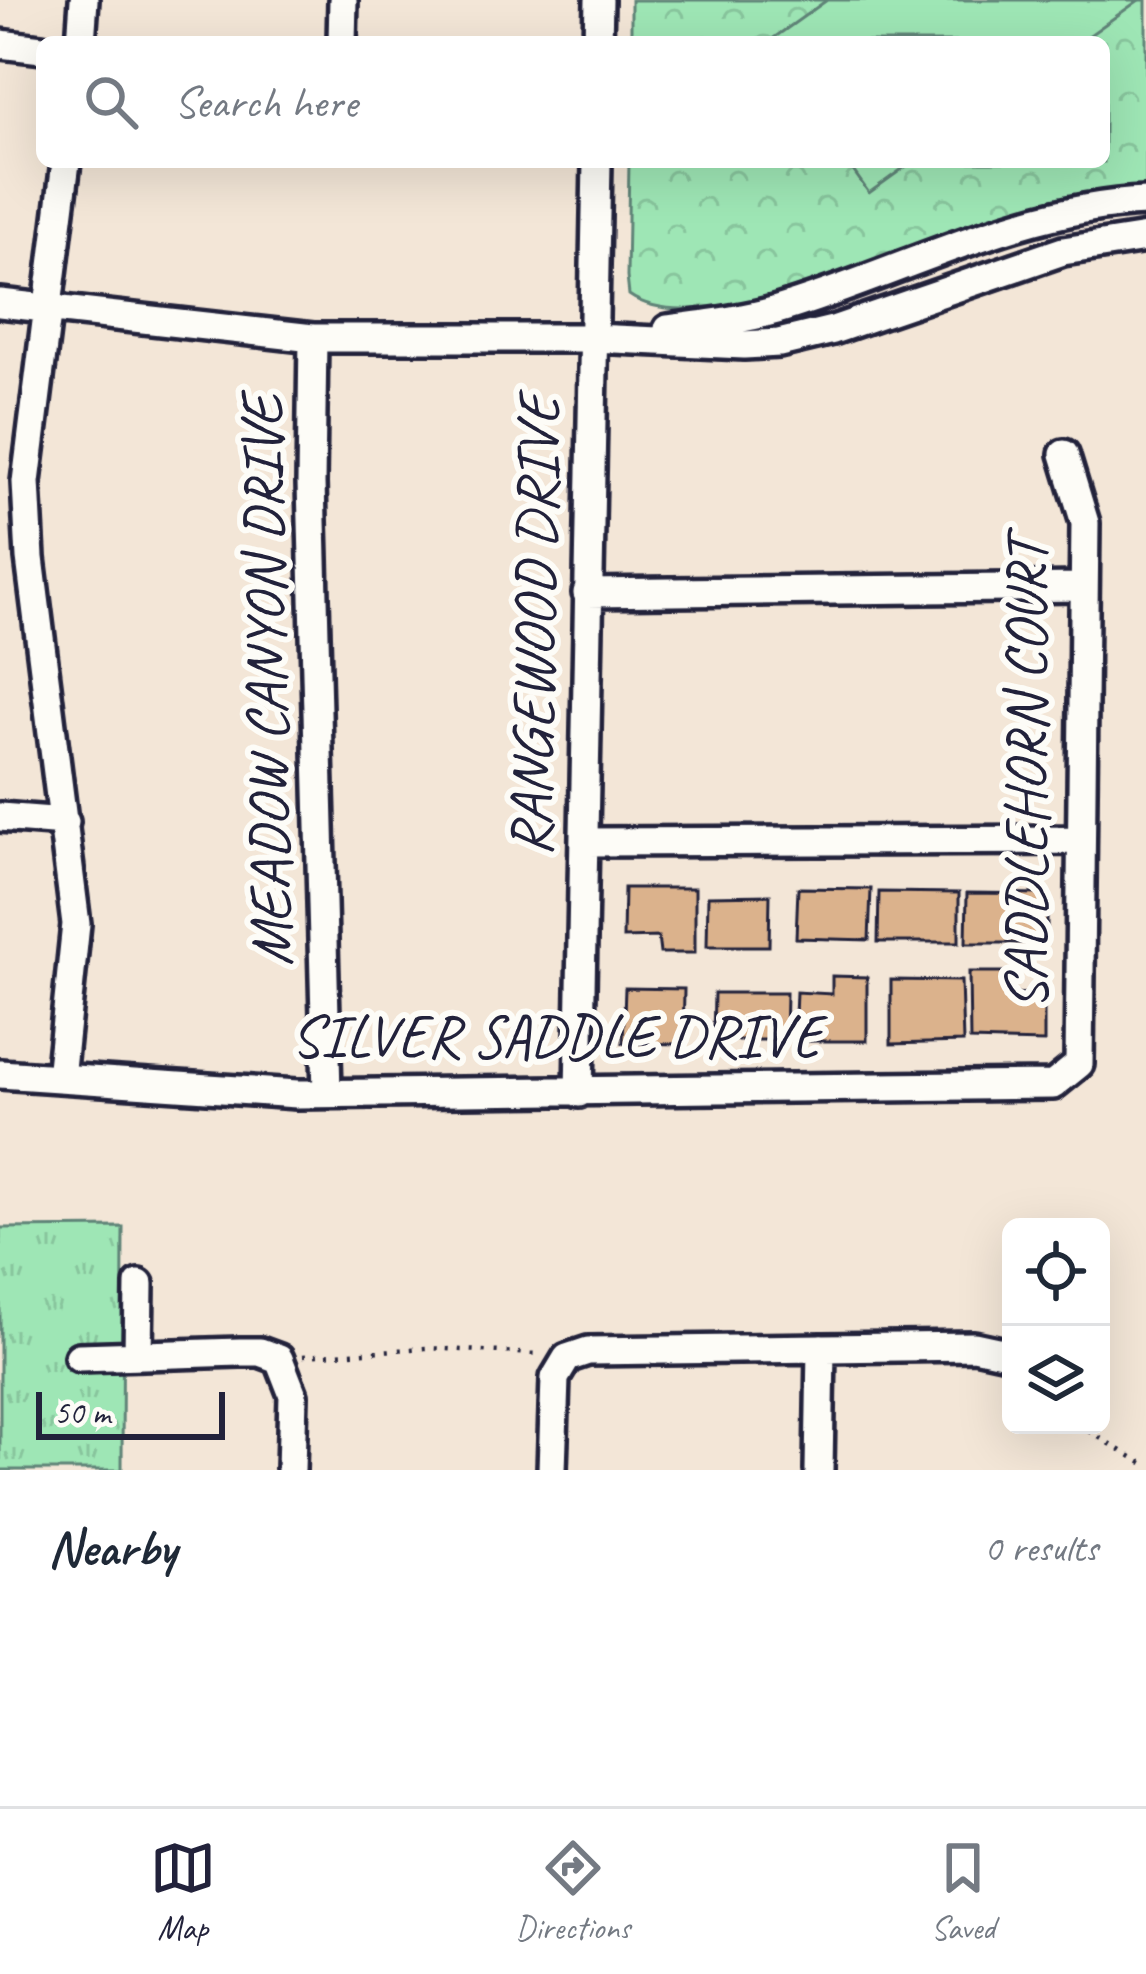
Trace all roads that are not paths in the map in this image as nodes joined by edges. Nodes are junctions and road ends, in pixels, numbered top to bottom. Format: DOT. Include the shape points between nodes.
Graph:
graph roads {
  1 [pos="84,0"];
  2 [pos="343,0"];
  3 [pos="599,0"];
  4 [pos="81,36"];
  5 [pos="342,36"];
  6 [pos="598,36"];
  7 [pos="0,44"];
  8 [pos="36,48"];
  9 [pos="65,168"];
  10 [pos="597,168"];
  11 [pos="1146,202"];
  12 [pos="1146,238"];
  13 [pos="0,303"];
  14 [pos="48,309"];
  15 [pos="314,338"];
  16 [pos="592,338"];
  17 [pos="1064,454"];
  18 [pos="1084,587"];
  19 [pos="587,593"];
  20 [pos="0,817"];
  21 [pos="65,822"];
  22 [pos="1078,840"];
  23 [pos="584,842"];
  24 [pos="0,1074"];
  25 [pos="60,1078"];
  26 [pos="1053,1085"];
  27 [pos="327,1093"];
  28 [pos="580,1093"];
  29 [pos="140,1284"];
  30 [pos="821,1348"];
  31 [pos="1002,1352"];
  32 [pos="138,1354"];
  33 [pos="79,1357"];
  34 [pos="291,1470"];
  35 [pos="552,1470"];
  36 [pos="819,1470"];
  1 -- 4 [label="street"];
  2 -- 5 [label="street"];
  3 -- 6 [label="street"];
  7 -- 8 [label="street"];
  9 -- 14 [label="street"];
  10 -- 16 [label="street, RANGEWOOD DRIVE"];
  11 -- 16 [label="street" via="1023,224 772,311"];
  12 -- 16 [label="street" via="1063,251 779,343"];
  13 -- 14 [label="street"];
  14 -- 15 [label="street"];
  14 -- 21 [label="street" via="26,482"];
  15 -- 16 [label="street"];
  15 -- 27 [label="street, MEADOW CANYON DRIVE"];
  16 -- 19 [label="street, RANGEWOOD DRIVE"];
  17 -- 18 [label="street, SADDLEHORN COURT" via="1085,523"];
  18 -- 19 [label="street"];
  18 -- 22 [label="street, SADDLEHORN COURT"];
  19 -- 23 [label="street, RANGEWOOD DRIVE"];
  20 -- 21 [label="street"];
  21 -- 25 [label="street" via="76,925"];
  22 -- 23 [label="street"];
  22 -- 26 [label="street, SADDLEHORN COURT" via="1079,1064"];
  23 -- 28 [label="street, RANGEWOOD DRIVE"];
  24 -- 25 [label="street, SILVER SADDLE DRIVE"];
  25 -- 27 [label="street, SILVER SADDLE DRIVE"];
  26 -- 28 [label="street, SILVER SADDLE DRIVE"];
  27 -- 28 [label="street, SILVER SADDLE DRIVE"];
  29 -- 32 [label="street"];
  30 -- 31 [label="street"];
  30 -- 35 [label="street" via="611,1349 567,1358 556,1378"];
  30 -- 36 [label="street"];
  32 -- 33 [label="street"];
  32 -- 34 [label="street" via="260,1352 279,1359 292,1395"];
}
